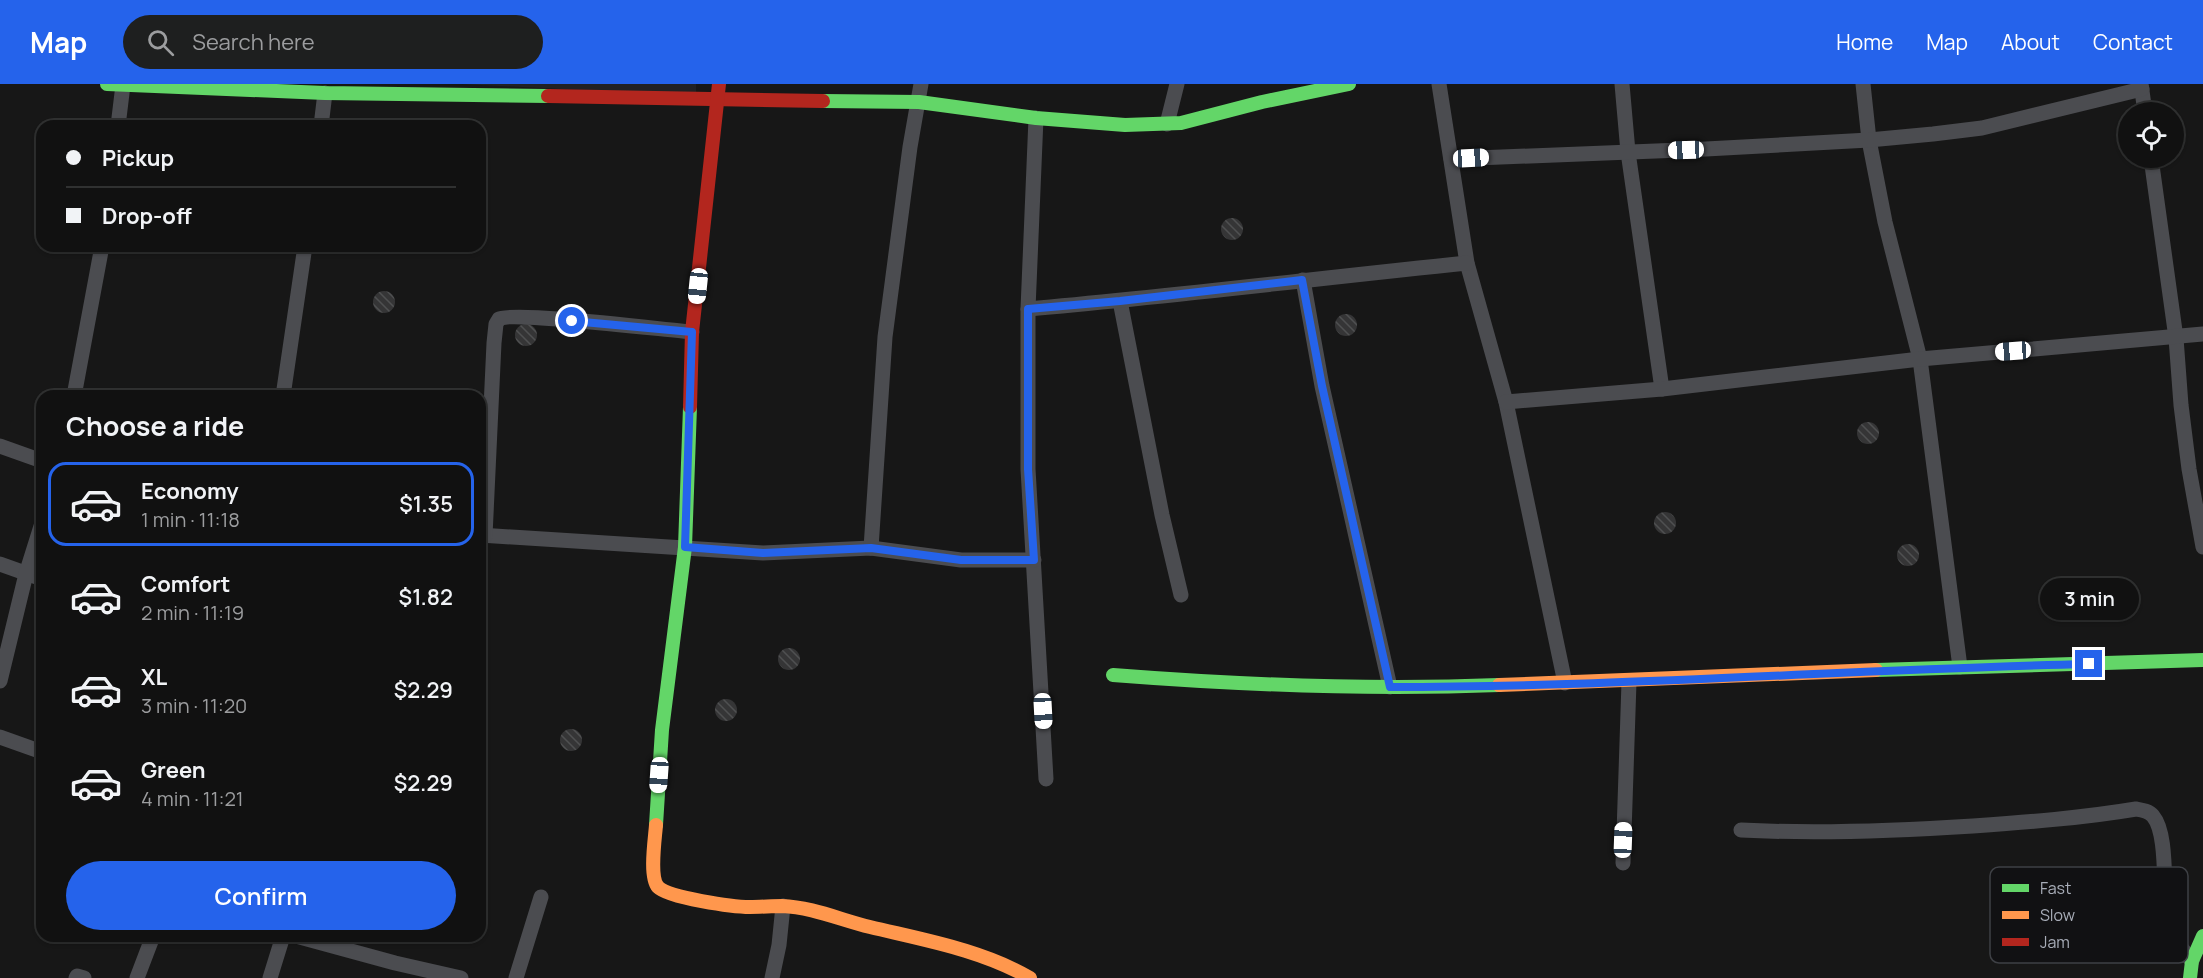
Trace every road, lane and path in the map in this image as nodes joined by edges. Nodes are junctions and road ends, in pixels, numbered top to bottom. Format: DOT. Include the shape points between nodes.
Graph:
graph roads {
  1 [pos="107,84"];
  2 [pos="719,84"];
  3 [pos="921,84"];
  4 [pos="1177,84"];
  5 [pos="1349,84"];
  6 [pos="1439,84"];
  7 [pos="1622,84"];
  8 [pos="1863,84"];
  9 [pos="123,85"];
  10 [pos="2142,87"];
  11 [pos="325,93"];
  12 [pos="718,100"];
  13 [pos="919,102"];
  14 [pos="2144,102"];
  15 [pos="1036,118"];
  16 [pos="119,120"];
  17 [pos="322,120"];
  18 [pos="1167,124"];
  19 [pos="1869,140"];
  20 [pos="1628,152"];
  21 [pos="1451,159"];
  22 [pos="2152,168"];
  23 [pos="101,252"];
  24 [pos="304,252"];
  25 [pos="1467,263"];
  26 [pos="1302,280"];
  27 [pos="1120,301"];
  28 [pos="1028,309"];
  29 [pos="692,332"];
  30 [pos="2203,334"];
  31 [pos="2176,338"];
  32 [pos="1920,359"];
  33 [pos="1662,389"];
  34 [pos="75,390"];
  35 [pos="284,390"];
  36 [pos="1506,402"];
  37 [pos="0,446"];
  38 [pos="36,459"];
  39 [pos="486,483"];
  40 [pos="486,535"];
  41 [pos="36,542"];
  42 [pos="685,547"];
  43 [pos="2203,547"];
  44 [pos="871,548"];
  45 [pos="1034,560"];
  46 [pos="0,564"];
  47 [pos="26,574"];
  48 [pos="36,577"];
  49 [pos="1181,595"];
  50 [pos="2203,660"];
  51 [pos="1960,667"];
  52 [pos="1113,675"];
  53 [pos="0,681"];
  54 [pos="1629,682"];
  55 [pos="1565,683"];
  56 [pos="1390,687"];
  57 [pos="0,737"];
  58 [pos="36,750"];
  59 [pos="1046,779"];
  60 [pos="1741,830"];
  61 [pos="1623,863"];
  62 [pos="2163,867"];
  63 [pos="541,897"];
  64 [pos="783,906"];
  65 [pos="2203,936"];
  66 [pos="151,942"];
  67 [pos="281,942"];
  68 [pos="318,942"];
  69 [pos="2188,956"];
  70 [pos="2192,961"];
  71 [pos="76,978"];
  72 [pos="84,978"];
  73 [pos="137,978"];
  74 [pos="270,978"];
  75 [pos="461,978"];
  76 [pos="516,978"];
  77 [pos="772,978"];
  78 [pos="1030,978"];
  79 [pos="2190,978"];
  1 -- 9 [label="street"];
  2 -- 12 [label="street"];
  3 -- 13 [label="street"];
  4 -- 18 [label="street"];
  5 -- 18 [label="street"];
  6 -- 21 [label="street"];
  7 -- 20 [label="street"];
  8 -- 19 [label="street"];
  9 -- 11 [label="street"];
  9 -- 16 [label="street"];
  10 -- 14 [label="street"];
  10 -- 19 [label="street" via="1982,128"];
  11 -- 12 [label="street"];
  11 -- 17 [label="street"];
  12 -- 13 [label="street"];
  12 -- 29 [label="street"];
  13 -- 15 [label="street"];
  13 -- 44 [label="street" via="885,337"];
  15 -- 18 [label="street"];
  15 -- 28 [label="street"];
  19 -- 20 [label="street"];
  19 -- 32 [label="street" via="1885,222"];
  20 -- 21 [label="street"];
  20 -- 33 [label="street"];
  21 -- 25 [label="street"];
  22 -- 31 [label="street"];
  23 -- 34 [label="street"];
  24 -- 35 [label="street"];
  25 -- 26 [label="street"];
  25 -- 36 [label="street"];
  26 -- 27 [label="street"];
  26 -- 56 [label="street"];
  27 -- 28 [label="street"];
  27 -- 49 [label="street"];
  28 -- 45 [label="street" via="1028,458"];
  29 -- 39 [label="street" via="555,319 499,319 494,343"];
  29 -- 42 [label="street"];
  30 -- 31 [label="street"];
  31 -- 32 [label="street"];
  31 -- 43 [label="street" via="2189,469"];
  32 -- 33 [label="street"];
  32 -- 51 [label="street"];
  33 -- 36 [label="street"];
  36 -- 55 [label="street"];
  37 -- 38 [label="street"];
  40 -- 42 [label="street"];
  41 -- 47 [label="street"];
  42 -- 44 [label="street" via="763,553"];
  42 -- 64 [label="street" via="662,730 653,877 665,892 680,897 748,907"];
  44 -- 45 [label="street" via="961,560"];
  45 -- 59 [label="street"];
  46 -- 47 [label="street"];
  47 -- 48 [label="street"];
  47 -- 53 [label="street"];
  50 -- 51 [label="street"];
  51 -- 54 [label="street"];
  52 -- 56 [label="street" via="1178,681"];
  54 -- 55 [label="street"];
  54 -- 61 [label="street"];
  55 -- 56 [label="street"];
  57 -- 58 [label="street"];
  60 -- 62 [label="street" via="1795,833 1929,829 2045,821 2136,809 2154,816 2162,838"];
  63 -- 76 [label="street"];
  64 -- 77 [label="street"];
  64 -- 78 [label="street" via="937,942 1013,968"];
  65 -- 70 [label="street"];
  66 -- 73 [label="street"];
  67 -- 74 [label="street"];
  68 -- 75 [label="street"];
  69 -- 70 [label="street"];
  70 -- 79 [label="street"];
  71 -- 72 [label="street"];
}
